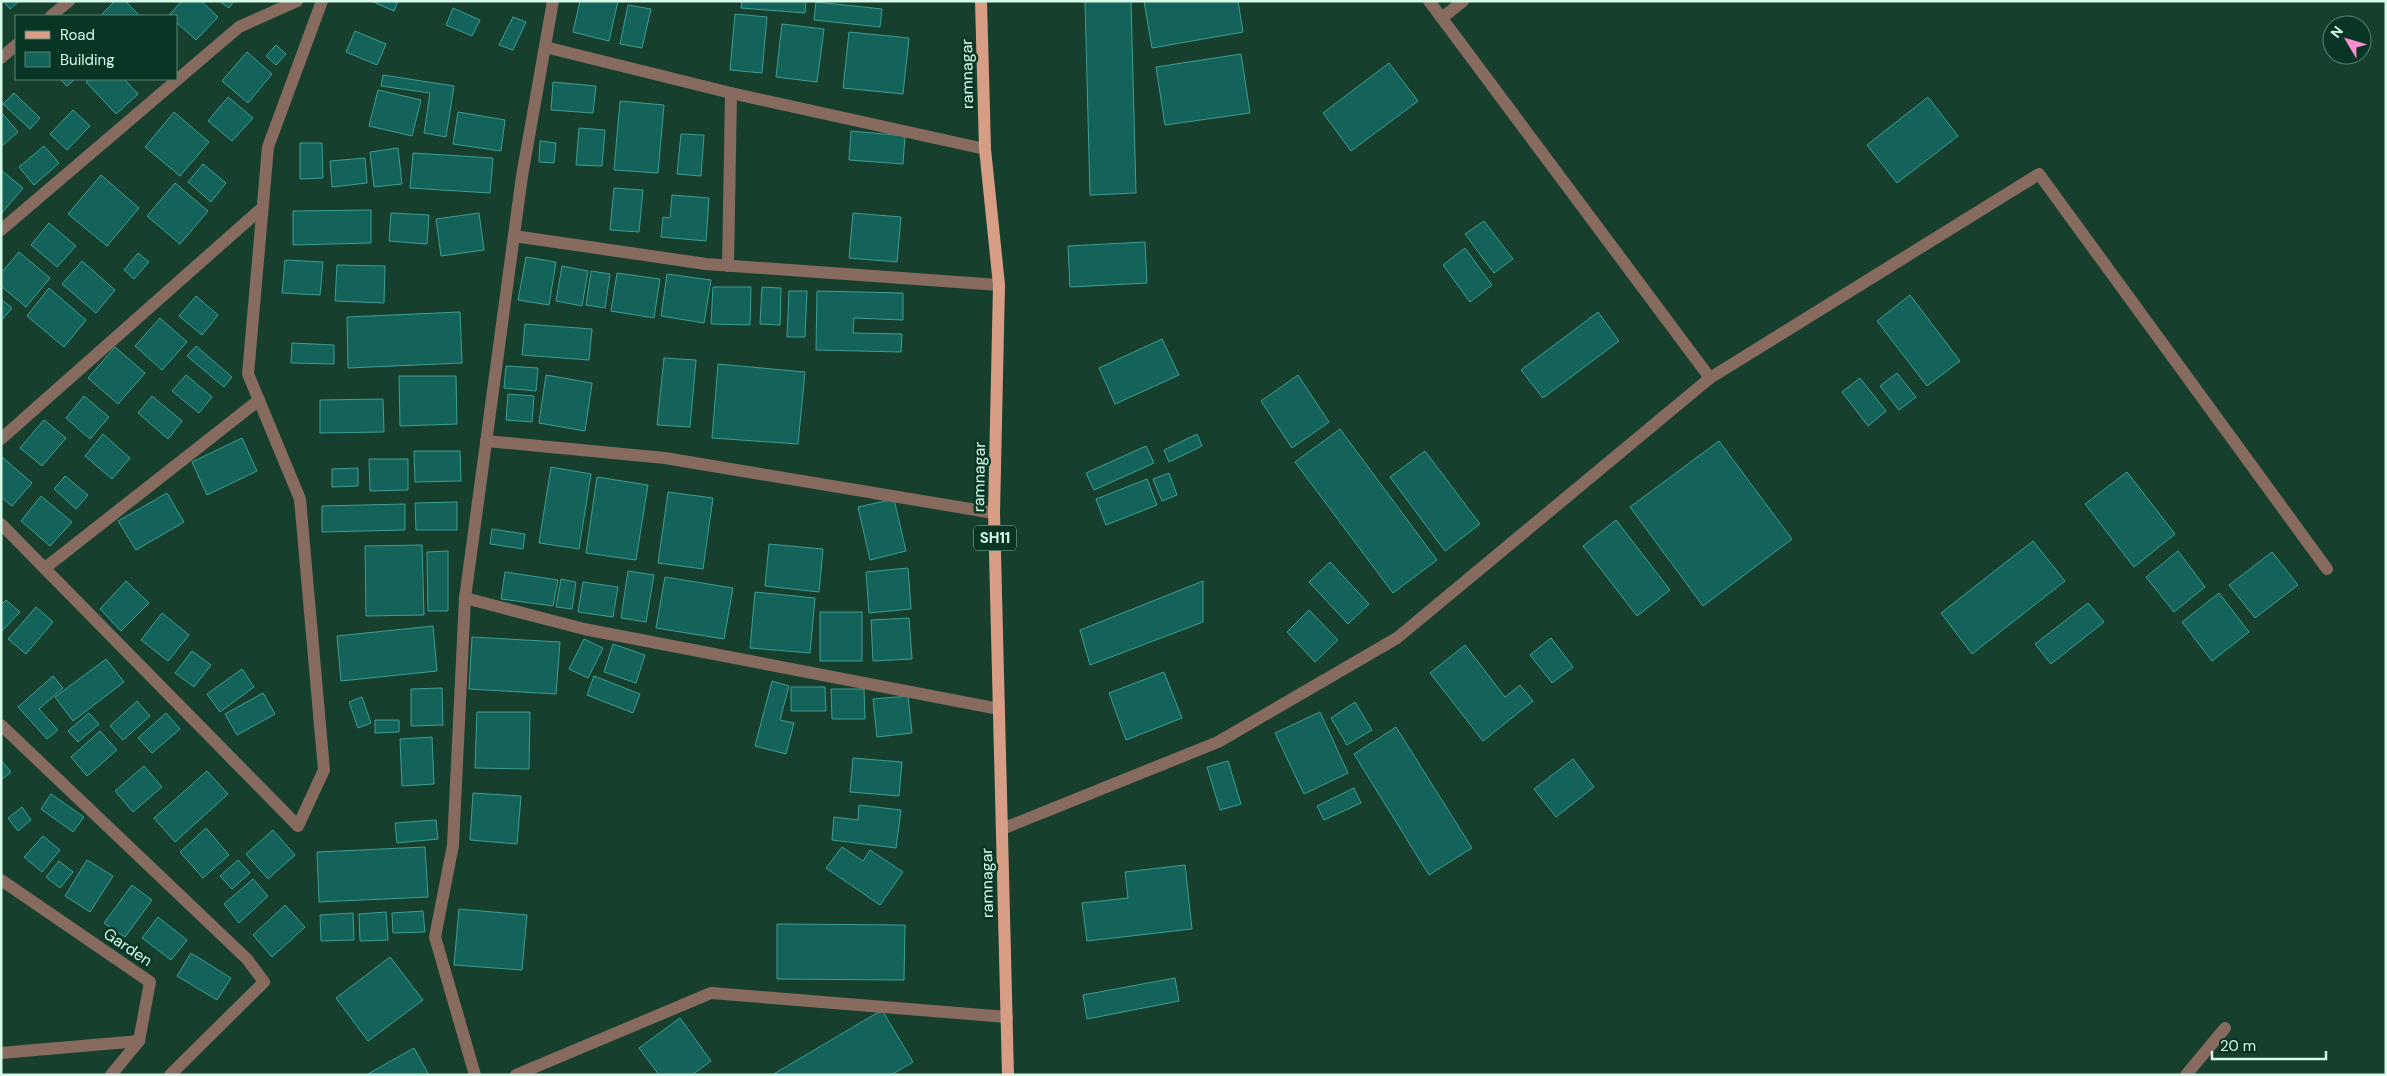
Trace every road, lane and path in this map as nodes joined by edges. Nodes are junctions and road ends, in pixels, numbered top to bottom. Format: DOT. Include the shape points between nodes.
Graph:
graph roads {
  1 [pos="69,1"];
  2 [pos="297,1"];
  3 [pos="322,1"];
  4 [pos="553,1"];
  5 [pos="981,1"];
  6 [pos="1429,1"];
  7 [pos="1463,1"];
  8 [pos="52,15"];
  9 [pos="1442,18"];
  10 [pos="15,46"];
  11 [pos="545,47"];
  12 [pos="1,58"];
  13 [pos="178,79"];
  14 [pos="177,80"];
  15 [pos="731,93"];
  16 [pos="985,149"];
  17 [pos="263,207"];
  18 [pos="1,230"];
  19 [pos="514,236"];
  20 [pos="728,266"];
  21 [pos="999,284"];
  22 [pos="1710,378"];
  23 [pos="259,400"];
  24 [pos="1,438"];
  25 [pos="486,441"];
  26 [pos="994,512"];
  27 [pos="1,524"];
  28 [pos="45,568"];
  29 [pos="2327,569"];
  30 [pos="465,598"];
  31 [pos="999,710"];
  32 [pos="1,725"];
  33 [pos="1002,829"];
  34 [pos="1,880"];
  35 [pos="1007,1018"];
  36 [pos="2225,1028"];
  37 [pos="139,1041"];
  38 [pos="1,1053"];
  39 [pos="111,1075"];
  40 [pos="170,1075"];
  41 [pos="475,1075"];
  42 [pos="516,1075"];
  43 [pos="1008,1075"];
  44 [pos="2186,1075"];
  1 -- 8 [label="street"];
  2 -- 13 [label="street" via="239,27"];
  3 -- 17 [label="street" via="268,148"];
  4 -- 11 [label="street"];
  5 -- 16 [label="main road, ramnagar / SH11"];
  6 -- 9 [label="street"];
  7 -- 9 [label="street"];
  9 -- 22 [label="street"];
  10 -- 12 [label="street"];
  11 -- 15 [label="street"];
  11 -- 19 [label="street"];
  14 -- 18 [label="street"];
  15 -- 16 [label="street"];
  15 -- 20 [label="street"];
  16 -- 21 [label="main road, ramnagar / SH11"];
  17 -- 23 [label="street" via="248,374"];
  17 -- 24 [label="street"];
  19 -- 20 [label="street"];
  19 -- 25 [label="street"];
  20 -- 21 [label="street"];
  21 -- 26 [label="main road, ramnagar / SH11"];
  22 -- 29 [label="street" via="2039,174"];
  22 -- 33 [label="street" via="1397,638 1218,742"];
  23 -- 28 [label="street"];
  23 -- 28 [label="street" via="300,498 324,770 298,826"];
  25 -- 26 [label="street" via="665,458"];
  25 -- 30 [label="street"];
  26 -- 31 [label="main road, ramnagar / SH11"];
  27 -- 28 [label="street"];
  30 -- 31 [label="street" via="584,629"];
  30 -- 41 [label="street" via="453,845 435,937"];
  31 -- 33 [label="main road, ramnagar / SH11"];
  32 -- 40 [label="street" via="247,959 264,982"];
  33 -- 35 [label="main road, ramnagar / SH11"];
  34 -- 37 [label="street, Garden" via="150,982"];
  35 -- 42 [label="street" via="711,993"];
  35 -- 43 [label="main road, ramnagar / SH11"];
  36 -- 44 [label="street"];
  37 -- 38 [label="street"];
  37 -- 39 [label="street, Garden"];
}
